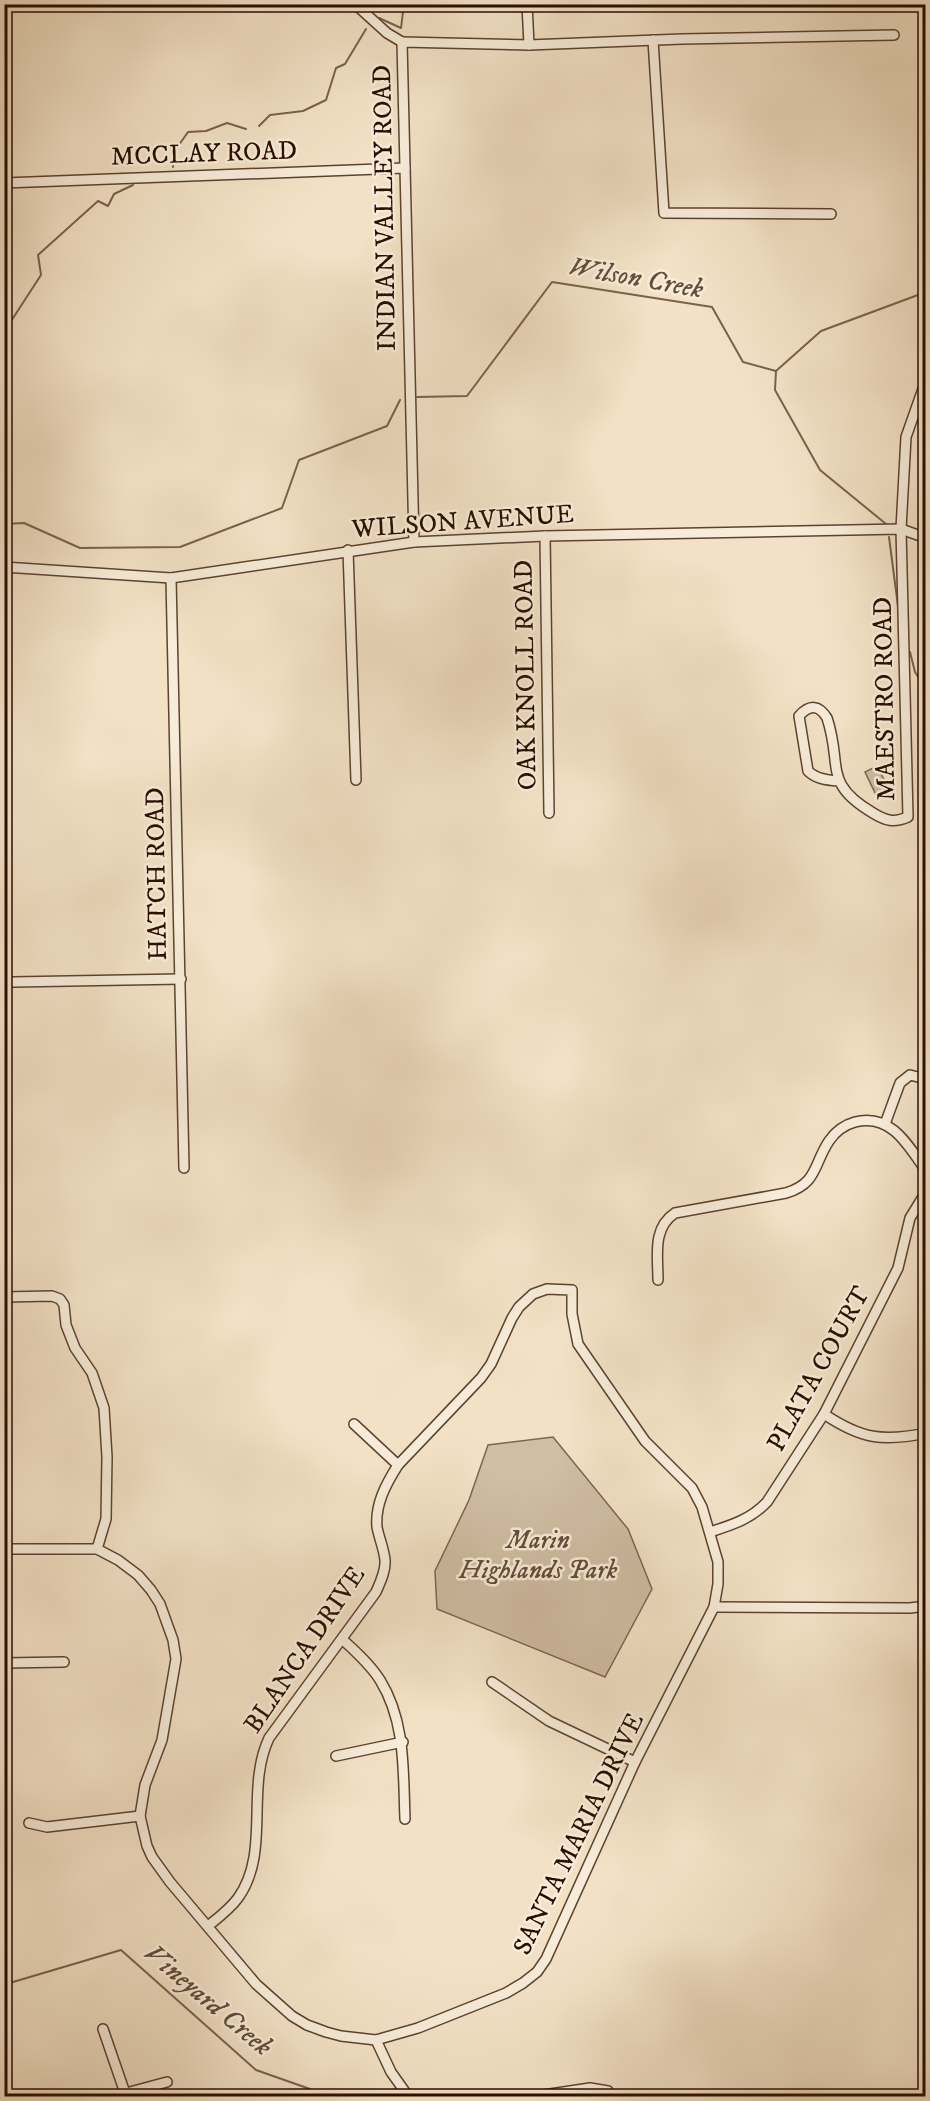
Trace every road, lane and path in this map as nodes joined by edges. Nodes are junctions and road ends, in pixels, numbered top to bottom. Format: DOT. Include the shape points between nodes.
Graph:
graph roads {
  1 [pos="355,4"];
  2 [pos="528,4"];
  3 [pos="894,35"];
  4 [pos="653,40"];
  5 [pos="402,42"];
  6 [pos="529,45"];
  7 [pos="405,168"];
  8 [pos="4,183"];
  9 [pos="831,214"];
  10 [pos="926,386"];
  11 [pos="901,530"];
  12 [pos="545,536"];
  13 [pos="926,538"];
  14 [pos="414,542"];
  15 [pos="348,550"];
  16 [pos="4,567"];
  17 [pos="171,578"];
  18 [pos="356,780"];
  19 [pos="838,781"];
  20 [pos="549,813"];
  21 [pos="181,979"];
  22 [pos="13,982"];
  23 [pos="926,1079"];
  24 [pos="885,1124"];
  25 [pos="184,1168"];
  26 [pos="926,1170"];
  27 [pos="926,1192"];
  28 [pos="658,1280"];
  29 [pos="572,1290"];
  30 [pos="4,1297"];
  31 [pos="824,1414"];
  32 [pos="354,1424"];
  33 [pos="926,1433"];
  34 [pos="398,1465"];
  35 [pos="710,1532"];
  36 [pos="4,1549"];
  37 [pos="97,1549"];
  38 [pos="714,1606"];
  39 [pos="926,1606"];
  40 [pos="342,1640"];
  41 [pos="64,1662"];
  42 [pos="4,1663"];
  43 [pos="492,1682"];
  44 [pos="402,1742"];
  45 [pos="336,1755"];
  46 [pos="635,1762"];
  47 [pos="140,1816"];
  48 [pos="405,1819"];
  49 [pos="29,1823"];
  50 [pos="208,1926"];
  51 [pos="103,2029"];
  52 [pos="376,2040"];
  53 [pos="166,2082"];
  54 [pos="608,2091"];
  55 [pos="120,2095"];
  56 [pos="408,2097"];
  57 [pos="537,2097"];
  1 -- 5 [label="street"];
  2 -- 6 [label="street"];
  3 -- 4 [label="street, INDIAN VALLEY ROAD"];
  4 -- 6 [label="street, INDIAN VALLEY ROAD"];
  4 -- 9 [label="street" via="664,213"];
  5 -- 6 [label="street, INDIAN VALLEY ROAD"];
  5 -- 7 [label="street, INDIAN VALLEY ROAD"];
  7 -- 8 [label="street, MCCLAY ROAD"];
  7 -- 14 [label="street, INDIAN VALLEY ROAD"];
  10 -- 11 [label="street" via="906,437"];
  11 -- 12 [label="street, WILSON AVENUE"];
  11 -- 13 [label="street, WILSON AVENUE"];
  11 -- 19 [label="street, MAESTRO ROAD" via="908,816 892,822 883,819 848,796"];
  12 -- 14 [label="street, WILSON AVENUE"];
  12 -- 20 [label="street, OAK KNOLL ROAD"];
  14 -- 15 [label="street, WILSON AVENUE"];
  15 -- 17 [label="street, WILSON AVENUE"];
  15 -- 18 [label="street"];
  16 -- 17 [label="street, WILSON AVENUE"];
  17 -- 21 [label="street, HATCH ROAD"];
  19 -- 19 [label="street, MAESTRO ROAD" via="827,718 814,707 805,710 799,716 808,771"];
  21 -- 22 [label="street"];
  21 -- 25 [label="street, HATCH ROAD"];
  23 -- 24 [label="street" via="910,1075 900,1083"];
  24 -- 26 [label="street" via="900,1134"];
  24 -- 28 [label="street" via="867,1119 838,1130 808,1181 796,1190 669,1217 659,1230"];
  27 -- 31 [label="street, PLATA COURT" via="910,1218 898,1268"];
  29 -- 34 [label="street, BLANCA DRIVE" via="547,1289 532,1294 519,1307 481,1378"];
  29 -- 35 [label="street, SANTA MARIA DRIVE" via="578,1344 645,1441 692,1488"];
  30 -- 37 [label="street" via="60,1299 75,1348 92,1373 104,1408 107,1457 106,1519"];
  31 -- 33 [label="street" via="839,1425 875,1437"];
  31 -- 35 [label="street, PLATA COURT" via="762,1508 741,1521"];
  32 -- 34 [label="street"];
  34 -- 40 [label="street, BLANCA DRIVE" via="378,1510 377,1527 385,1561 383,1574 376,1592"];
  35 -- 38 [label="street, SANTA MARIA DRIVE" via="718,1562"];
  36 -- 37 [label="street, SANTA MARIA DRIVE"];
  37 -- 47 [label="street, SANTA MARIA DRIVE" via="138,1575 151,1590 173,1640 176,1659 162,1740 145,1785"];
  38 -- 39 [label="street"];
  38 -- 46 [label="street, SANTA MARIA DRIVE"];
  40 -- 44 [label="street" via="379,1679 392,1704"];
  40 -- 50 [label="street, BLANCA DRIVE" via="266,1744 257,1778 252,1869 238,1899"];
  41 -- 42 [label="street"];
  43 -- 46 [label="street" via="549,1721"];
  44 -- 45 [label="street"];
  44 -- 48 [label="street"];
  46 -- 52 [label="street, SANTA MARIA DRIVE" via="537,1972 506,1993"];
  47 -- 49 [label="street" via="47,1827"];
  47 -- 50 [label="street, SANTA MARIA DRIVE" via="152,1857"];
  50 -- 52 [label="street, SANTA MARIA DRIVE" via="268,1996 292,2016 341,2036"];
  51 -- 55 [label="street"];
  52 -- 56 [label="street"];
  53 -- 55 [label="street"];
  54 -- 57 [label="street" via="590,2088"];
}
